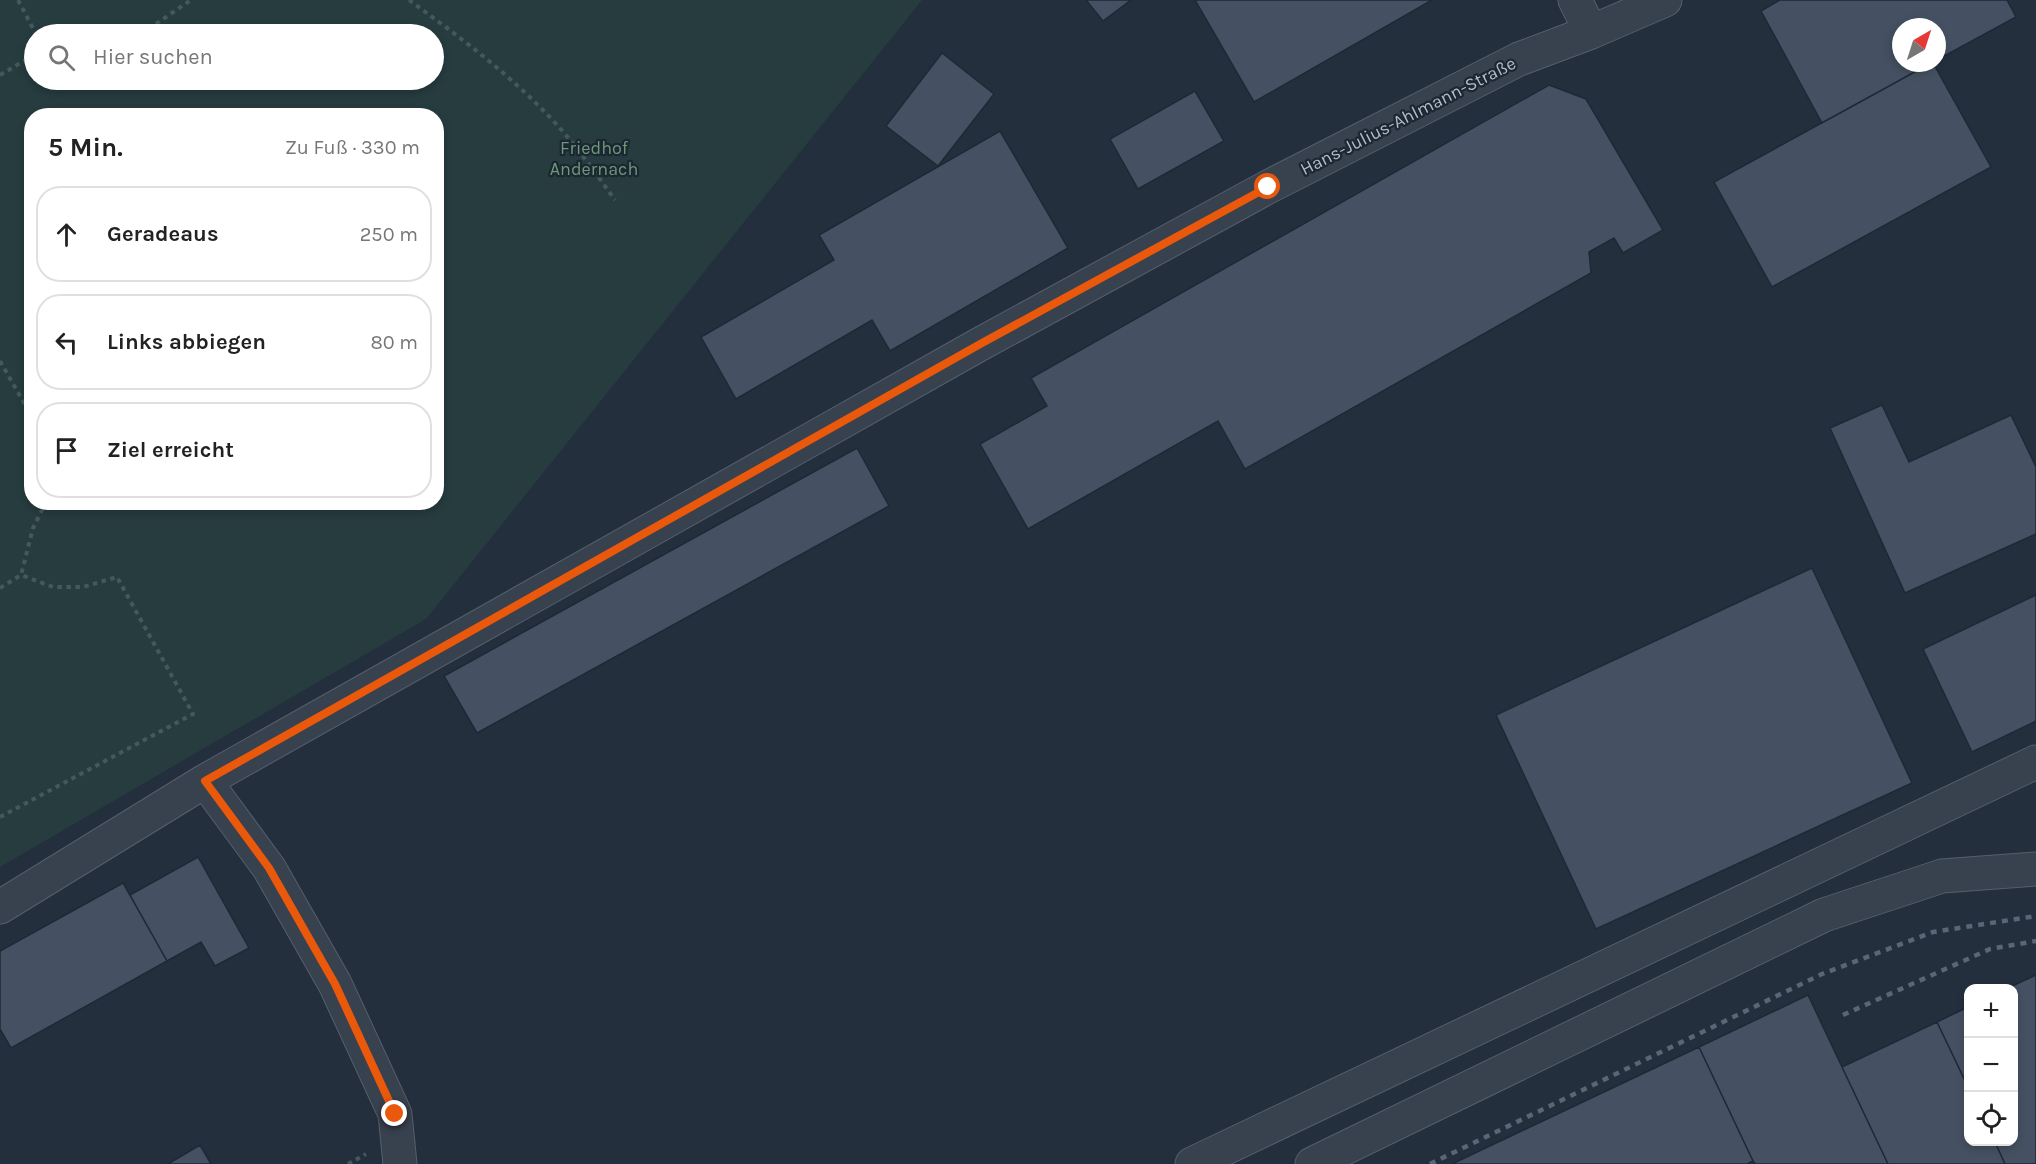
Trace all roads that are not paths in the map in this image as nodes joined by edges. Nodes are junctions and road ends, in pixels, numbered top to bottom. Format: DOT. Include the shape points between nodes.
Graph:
graph roads {
  1 [pos="1575,0"];
  2 [pos="1665,0"];
  3 [pos="1591,32"];
  4 [pos="2036,762"];
  5 [pos="205,781"];
  6 [pos="2036,869"];
  7 [pos="0,907"];
  8 [pos="400,1164"];
  9 [pos="1192,1164"];
  10 [pos="1312,1164"];
  1 -- 3 [label="street"];
  2 -- 3 [label="street, Hans-Julius-Ahlmann-Straße"];
  3 -- 5 [label="street, Hans-Julius-Ahlmann-Straße" via="1519,59 1268,187 982,343"];
  4 -- 9 [label="street"];
  5 -- 7 [label="street, Hans-Julius-Ahlmann-Straße"];
  5 -- 8 [label="street" via="269,868 335,984 395,1114"];
  6 -- 10 [label="street" via="1941,876 1824,915"];
}
